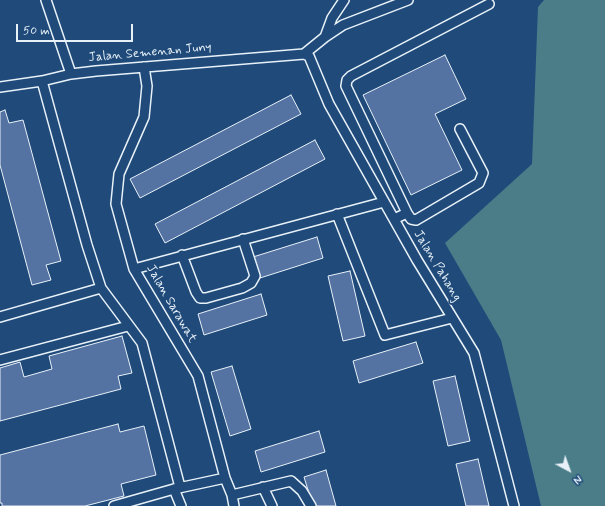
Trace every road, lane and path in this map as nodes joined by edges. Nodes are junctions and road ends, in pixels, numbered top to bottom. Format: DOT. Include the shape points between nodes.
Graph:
graph roads {
  1 [pos="46,0"];
  2 [pos="344,0"];
  3 [pos="408,0"];
  4 [pos="489,4"];
  5 [pos="325,36"];
  6 [pos="304,54"];
  7 [pos="144,67"];
  8 [pos="71,74"];
  9 [pos="42,81"];
  10 [pos="0,87"];
  11 [pos="460,129"];
  12 [pos="384,202"];
  13 [pos="407,213"];
  14 [pos="337,214"];
  15 [pos="394,219"];
  16 [pos="243,239"];
  17 [pos="182,255"];
  18 [pos="134,269"];
  19 [pos="100,288"];
  20 [pos="0,317"];
  21 [pos="452,318"];
  22 [pos="128,326"];
  23 [pos="0,360"];
  24 [pos="225,478"];
  25 [pos="263,487"];
  26 [pos="177,488"];
  27 [pos="232,495"];
  28 [pos="114,506"];
  29 [pos="181,506"];
  30 [pos="234,506"];
  31 [pos="272,506"];
  32 [pos="311,506"];
  33 [pos="514,506"];
  1 -- 8 [label="lane"];
  2 -- 5 [label="lane" via="332,18"];
  3 -- 5 [label="lane" via="343,25"];
  4 -- 13 [label="lane" via="347,80 346,86"];
  5 -- 6 [label="lane"];
  6 -- 7 [label="lane, Jalan Semenan Juny"];
  6 -- 12 [label="lane, Jalan Pahang" via="309,56 329,104"];
  7 -- 8 [label="lane, Jalan Semenan Juny"];
  7 -- 18 [label="lane, Jalan Sarawat" via="147,86 144,117 119,174 116,204"];
  8 -- 9 [label="lane, Jalan Semenan Juny"];
  9 -- 10 [label="lane, Jalan Semenan Juny"];
  9 -- 19 [label="lane"];
  11 -- 13 [label="lane" via="483,173 479,184 416,220 411,219"];
  12 -- 14 [label="lane"];
  12 -- 15 [label="lane, Jalan Pahang"];
  13 -- 15 [label="lane"];
  14 -- 16 [label="lane"];
  14 -- 21 [label="lane" via="385,335"];
  15 -- 21 [label="lane, Jalan Pahang"];
  16 -- 17 [label="lane"];
  16 -- 17 [label="lane" via="255,276 251,283 206,298 200,298 196,292"];
  17 -- 18 [label="lane"];
  18 -- 24 [label="lane, Jalan Sarawat" via="198,376"];
  19 -- 20 [label="lane"];
  19 -- 22 [label="lane"];
  21 -- 33 [label="lane, Jalan Pahang" via="474,353"];
  22 -- 23 [label="lane"];
  22 -- 26 [label="lane" via="142,343"];
  24 -- 26 [label="lane"];
  24 -- 27 [label="lane, Jalan Sarawat"];
  25 -- 27 [label="lane"];
  25 -- 31 [label="lane"];
  25 -- 32 [label="lane" via="291,480 302,491"];
  26 -- 28 [label="lane"];
  26 -- 29 [label="lane"];
  27 -- 30 [label="lane, Jalan Sarawat"];
}
